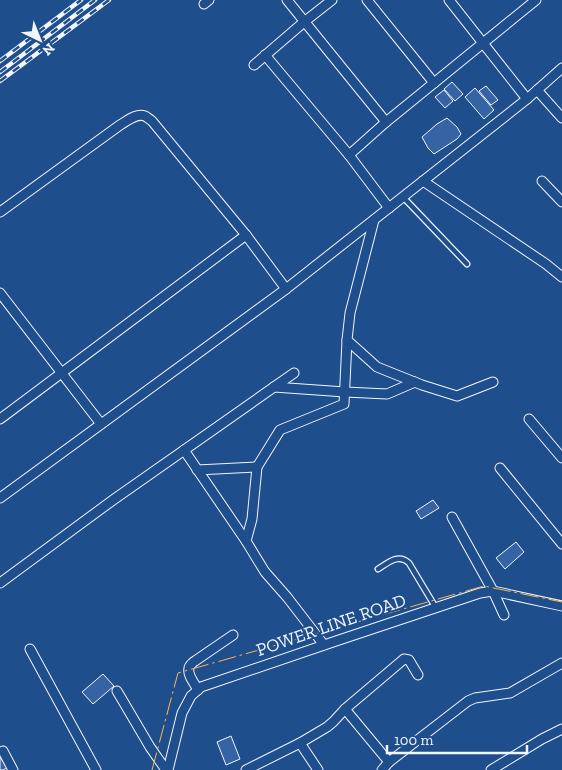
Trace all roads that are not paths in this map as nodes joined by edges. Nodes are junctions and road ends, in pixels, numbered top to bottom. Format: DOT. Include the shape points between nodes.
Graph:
graph roads {
  1 [pos="287,0"];
  2 [pos="332,0"];
  3 [pos="367,0"];
  4 [pos="449,0"];
  5 [pos="536,0"];
  6 [pos="304,22"];
  7 [pos="484,43"];
  8 [pos="265,55"];
  9 [pos="254,65"];
  10 [pos="560,72"];
  11 [pos="434,83"];
  12 [pos="537,90"];
  13 [pos="527,99"];
  14 [pos="562,118"];
  15 [pos="386,122"];
  16 [pos="349,155"];
  17 [pos="423,181"];
  18 [pos="542,182"];
  19 [pos="562,187"];
  20 [pos="554,194"];
  21 [pos="402,197"];
  22 [pos="562,202"];
  23 [pos="389,208"];
  24 [pos="0,212"];
  25 [pos="374,220"];
  26 [pos="246,235"];
  27 [pos="468,264"];
  28 [pos="562,277"];
  29 [pos="286,288"];
  30 [pos="0,294"];
  31 [pos="347,340"];
  32 [pos="62,373"];
  33 [pos="294,373"];
  34 [pos="415,382"];
  35 [pos="493,382"];
  36 [pos="274,387"];
  37 [pos="345,392"];
  38 [pos="529,418"];
  39 [pos="0,419"];
  40 [pos="101,424"];
  41 [pos="184,450"];
  42 [pos="562,458"];
  43 [pos="257,467"];
  44 [pos="500,468"];
  45 [pos="197,470"];
  46 [pos="0,498"];
  47 [pos="452,517"];
  48 [pos="246,541"];
  49 [pos="562,544"];
  50 [pos="378,569"];
  51 [pos="0,583"];
  52 [pos="493,591"];
  53 [pos="562,606"];
  54 [pos="436,608"];
  55 [pos="504,615"];
  56 [pos="233,636"];
  57 [pos="324,645"];
  58 [pos="30,649"];
  59 [pos="562,662"];
  60 [pos="418,675"];
  61 [pos="198,690"];
  62 [pos="117,691"];
  63 [pos="345,709"];
  64 [pos="562,730"];
  65 [pos="300,743"];
  66 [pos="3,751"];
  67 [pos="389,762"];
  68 [pos="13,770"];
  69 [pos="96,770"];
  70 [pos="167,770"];
  71 [pos="246,770"];
  72 [pos="318,770"];
  73 [pos="382,770"];
  74 [pos="491,770"];
  1 -- 6 [label="street"];
  2 -- 6 [label="street"];
  3 -- 11 [label="street"];
  4 -- 7 [label="street"];
  5 -- 7 [label="street"];
  6 -- 8 [label="street"];
  6 -- 15 [label="street"];
  7 -- 11 [label="street"];
  7 -- 13 [label="street"];
  8 -- 9 [label="street"];
  8 -- 16 [label="street"];
  10 -- 12 [label="street"];
  11 -- 15 [label="street"];
  12 -- 13 [label="street"];
  12 -- 14 [label="street"];
  13 -- 17 [label="street"];
  15 -- 16 [label="street"];
  16 -- 23 [label="street"];
  17 -- 21 [label="street"];
  17 -- 28 [label="street"];
  18 -- 20 [label="street"];
  19 -- 20 [label="street"];
  20 -- 22 [label="street"];
  21 -- 23 [label="street"];
  21 -- 27 [label="lane"];
  23 -- 25 [label="street"];
  24 -- 26 [label="street" via="120,125 140,115 152,121"];
  25 -- 29 [label="street"];
  25 -- 31 [label="street" via="350,313"];
  26 -- 29 [label="street"];
  26 -- 32 [label="street"];
  29 -- 40 [label="street"];
  30 -- 32 [label="street"];
  31 -- 34 [label="street" via="377,367"];
  31 -- 37 [label="street"];
  32 -- 39 [label="street"];
  32 -- 40 [label="street"];
  33 -- 36 [label="street"];
  34 -- 35 [label="street" via="457,396"];
  34 -- 37 [label="street" via="386,394"];
  36 -- 37 [label="street"];
  36 -- 41 [label="street"];
  37 -- 43 [label="street" via="344,404 280,430"];
  38 -- 42 [label="street"];
  40 -- 46 [label="street"];
  41 -- 45 [label="street"];
  41 -- 51 [label="street"];
  43 -- 45 [label="street"];
  43 -- 48 [label="street" via="252,519"];
  44 -- 49 [label="street"];
  45 -- 48 [label="street"];
  47 -- 52 [label="street"];
  48 -- 57 [label="street" via="265,572"];
  50 -- 54 [label="lane" via="398,558 404,559"];
  52 -- 53 [label="street, POWER LINE ROAD"];
  52 -- 54 [label="street, POWER LINE ROAD"];
  52 -- 55 [label="street"];
  54 -- 57 [label="street, POWER LINE ROAD"];
  56 -- 61 [label="street" via="190,666 190,674"];
  57 -- 61 [label="street, POWER LINE ROAD"];
  58 -- 69 [label="street"];
  59 -- 67 [label="street" via="510,693 468,701"];
  60 -- 63 [label="street" via="409,660 404,659"];
  61 -- 70 [label="street, POWER LINE ROAD" via="182,712"];
  62 -- 70 [label="street"];
  63 -- 65 [label="street" via="334,722"];
  63 -- 67 [label="street"];
  64 -- 74 [label="street"];
  65 -- 71 [label="street"];
  65 -- 72 [label="street"];
  66 -- 68 [label="street"];
  67 -- 73 [label="street"];
}
